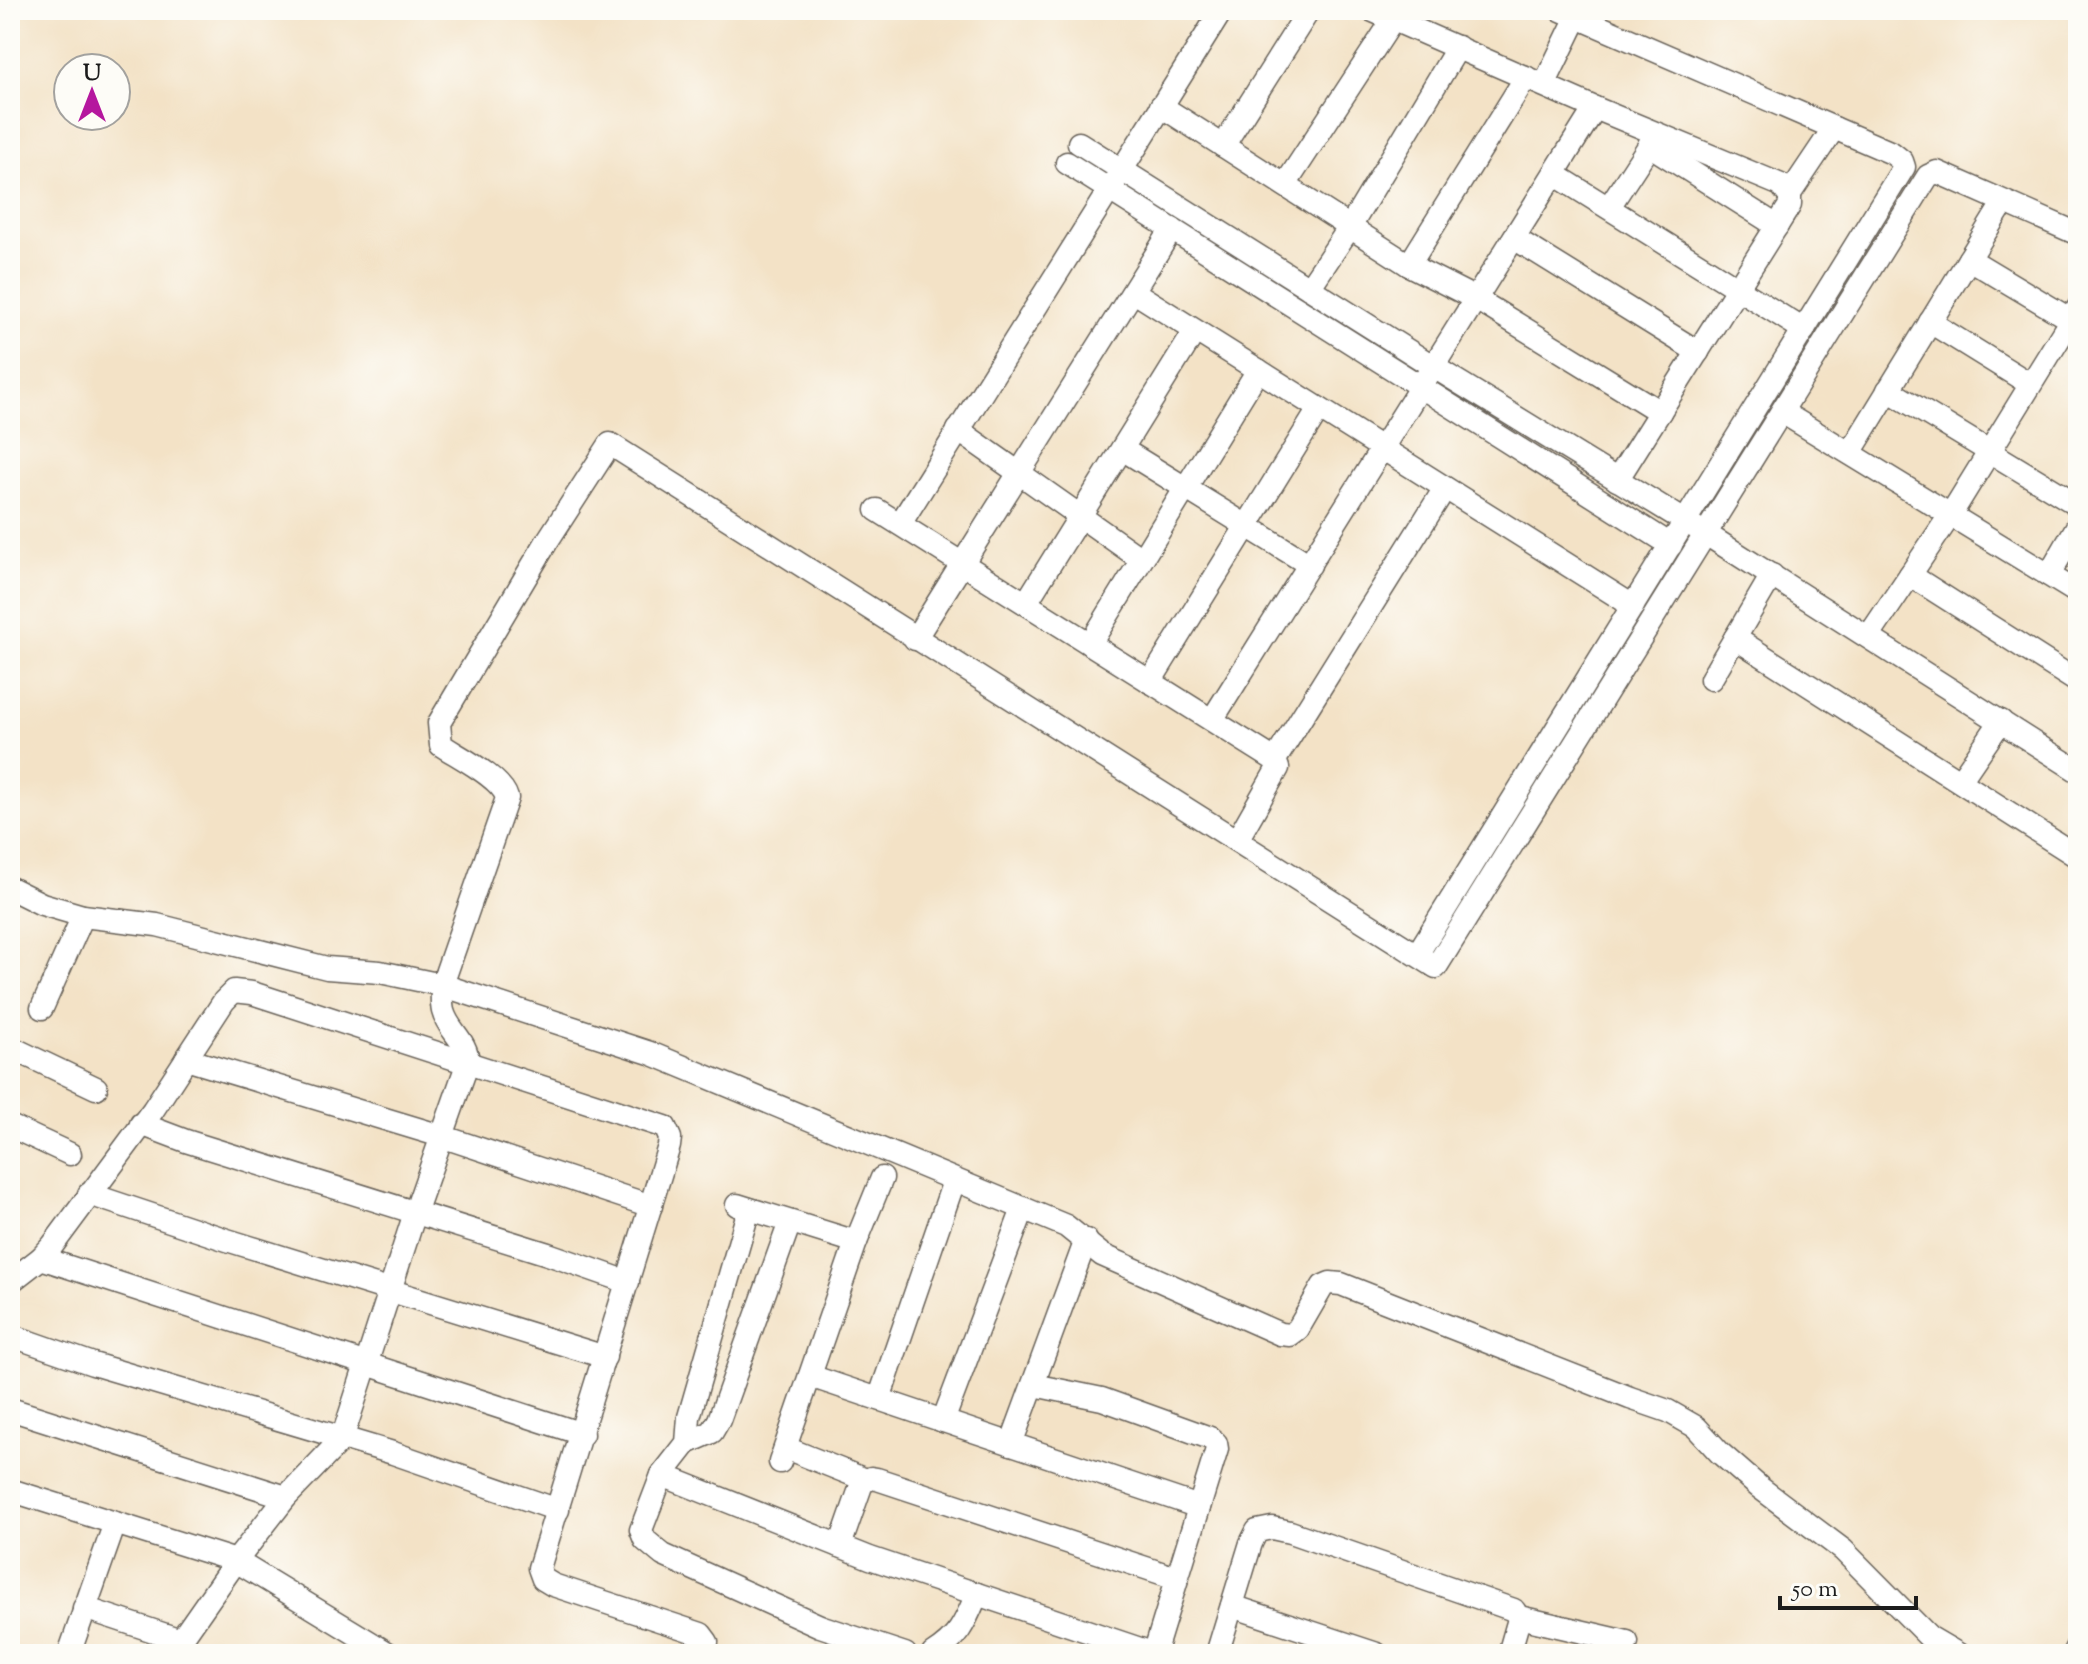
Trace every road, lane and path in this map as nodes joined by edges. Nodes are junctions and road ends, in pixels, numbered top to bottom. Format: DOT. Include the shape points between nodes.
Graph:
graph roads {
  1 [pos="1222,10"];
  2 [pos="1309,10"];
  3 [pos="1371,10"];
  4 [pos="1569,14"];
  5 [pos="1393,20"];
  6 [pos="1458,47"];
  7 [pos="1535,81"];
  8 [pos="1161,106"];
  9 [pos="1595,108"];
  10 [pos="1834,128"];
  11 [pos="1653,139"];
  12 [pos="1079,143"];
  13 [pos="1223,146"];
  14 [pos="1067,163"];
  15 [pos="1121,169"];
  16 [pos="1554,174"];
  17 [pos="1285,185"];
  18 [pos="1109,188"];
  19 [pos="1789,195"];
  20 [pos="2004,202"];
  21 [pos="1609,207"];
  22 [pos="1777,226"];
  23 [pos="1350,227"];
  24 [pos="1172,229"];
  25 [pos="2078,234"];
  26 [pos="1514,238"];
  27 [pos="1969,259"];
  28 [pos="1409,265"];
  29 [pos="1309,288"];
  30 [pos="1738,288"];
  31 [pos="1134,292"];
  32 [pos="1476,299"];
  33 [pos="2074,314"];
  34 [pos="1930,322"];
  35 [pos="1804,330"];
  36 [pos="1195,331"];
  37 [pos="1698,352"];
  38 [pos="1434,367"];
  39 [pos="1258,370"];
  40 [pos="2030,384"];
  41 [pos="1421,388"];
  42 [pos="1888,390"];
  43 [pos="1319,409"];
  44 [pos="1660,412"];
  45 [pos="1782,412"];
  46 [pos="958,430"];
  47 [pos="1122,449"];
  48 [pos="1383,449"];
  49 [pos="1988,451"];
  50 [pos="1850,453"];
  51 [pos="1020,474"];
  52 [pos="1617,480"];
  53 [pos="1186,487"];
  54 [pos="1445,488"];
  55 [pos="2078,505"];
  56 [pos="877,510"];
  57 [pos="1951,514"];
  58 [pos="1080,516"];
  59 [pos="1685,522"];
  60 [pos="900,524"];
  61 [pos="1248,525"];
  62 [pos="2078,525"];
  63 [pos="1706,534"];
  64 [pos="1671,545"];
  65 [pos="1141,559"];
  66 [pos="963,564"];
  67 [pos="1310,565"];
  68 [pos="1772,575"];
  69 [pos="1910,575"];
  70 [pos="2049,575"];
  71 [pos="2078,593"];
  72 [pos="1026,603"];
  73 [pos="1633,606"];
  74 [pos="1869,636"];
  75 [pos="1735,638"];
  76 [pos="915,639"];
  77 [pos="1090,644"];
  78 [pos="1711,679"];
  79 [pos="1150,682"];
  80 [pos="2078,682"];
  81 [pos="1212,720"];
  82 [pos="2001,721"];
  83 [pos="1275,760"];
  84 [pos="2078,771"];
  85 [pos="1960,781"];
  86 [pos="1237,840"];
  87 [pos="2078,857"];
  88 [pos="10,888"];
  89 [pos="83,916"];
  90 [pos="1418,953"];
  91 [pos="442,985"];
  92 [pos="42,1008"];
  93 [pos="10,1047"];
  94 [pos="186,1059"];
  95 [pos="468,1062"];
  96 [pos="96,1088"];
  97 [pos="141,1124"];
  98 [pos="11,1130"];
  99 [pos="441,1136"];
  100 [pos="70,1154"];
  101 [pos="882,1178"];
  102 [pos="954,1181"];
  103 [pos="89,1194"];
  104 [pos="651,1206"];
  105 [pos="1023,1209"];
  106 [pos="415,1213"];
  107 [pos="790,1222"];
  108 [pos="1086,1240"];
  109 [pos="856,1242"];
  110 [pos="41,1258"];
  111 [pos="10,1282"];
  112 [pos="628,1282"];
  113 [pos="390,1291"];
  114 [pos="10,1335"];
  115 [pos="605,1357"];
  116 [pos="367,1365"];
  117 [pos="810,1376"];
  118 [pos="1034,1385"];
  119 [pos="879,1399"];
  120 [pos="10,1409"];
  121 [pos="943,1421"];
  122 [pos="582,1434"];
  123 [pos="342,1439"];
  124 [pos="687,1443"];
  125 [pos="1011,1444"];
  126 [pos="662,1475"];
  127 [pos="866,1480"];
  128 [pos="10,1490"];
  129 [pos="286,1497"];
  130 [pos="1199,1507"];
  131 [pos="558,1510"];
  132 [pos="115,1523"];
  133 [pos="840,1546"];
  134 [pos="236,1561"];
  135 [pos="1176,1578"];
  136 [pos="977,1594"];
  137 [pos="1232,1606"];
  138 [pos="84,1608"];
  139 [pos="1519,1617"];
  140 [pos="1627,1642"];
  141 [pos="2078,1644"];
  142 [pos="176,1647"];
  143 [pos="69,1654"];
  144 [pos="389,1654"];
  145 [pos="704,1654"];
  146 [pos="905,1654"];
  147 [pos="933,1654"];
  148 [pos="1155,1654"];
  149 [pos="1217,1654"];
  150 [pos="1377,1654"];
  151 [pos="1509,1654"];
  152 [pos="1958,1654"];
  153 [pos="2073,1654"];
  1 -- 8 [label="street"];
  2 -- 13 [label="street"];
  3 -- 5 [label="street"];
  4 -- 7 [label="street"];
  4 -- 10 [label="street"];
  5 -- 6 [label="street"];
  5 -- 17 [label="street"];
  6 -- 7 [label="street"];
  6 -- 23 [label="street"];
  7 -- 9 [label="street"];
  7 -- 28 [label="street"];
  8 -- 13 [label="street"];
  8 -- 15 [label="street"];
  9 -- 11 [label="street"];
  9 -- 16 [label="street"];
  10 -- 19 [label="street"];
  10 -- 35 [label="street" via="1892,153 1904,167"];
  11 -- 19 [label="street" via="1781,185"];
  11 -- 21 [label="street"];
  11 -- 22 [label="street"];
  12 -- 15 [label="street"];
  13 -- 17 [label="street"];
  14 -- 18 [label="street"];
  15 -- 18 [label="street"];
  15 -- 29 [label="street"];
  16 -- 21 [label="street"];
  16 -- 26 [label="street"];
  17 -- 23 [label="street"];
  18 -- 24 [label="street"];
  18 -- 46 [label="street"];
  19 -- 22 [label="street" via="1790,205"];
  20 -- 25 [label="street"];
  20 -- 27 [label="street"];
  20 -- 45 [label="street" via="1931,173"];
  21 -- 30 [label="street"];
  22 -- 30 [label="street"];
  23 -- 28 [label="street"];
  23 -- 29 [label="street"];
  24 -- 31 [label="street"];
  24 -- 41 [label="street"];
  26 -- 32 [label="street"];
  26 -- 37 [label="street"];
  27 -- 33 [label="street"];
  27 -- 34 [label="street"];
  28 -- 32 [label="street"];
  29 -- 38 [label="street"];
  30 -- 35 [label="street"];
  30 -- 37 [label="street"];
  31 -- 36 [label="street"];
  31 -- 51 [label="street"];
  32 -- 38 [label="street"];
  32 -- 44 [label="street"];
  33 -- 40 [label="street"];
  34 -- 40 [label="street"];
  34 -- 42 [label="street"];
  35 -- 59 [label="street"];
  36 -- 39 [label="street"];
  36 -- 47 [label="street"];
  37 -- 44 [label="street"];
  38 -- 41 [label="street"];
  38 -- 52 [label="street"];
  39 -- 43 [label="street"];
  39 -- 53 [label="street"];
  40 -- 49 [label="street"];
  41 -- 48 [label="street"];
  41 -- 64 [label="street"];
  42 -- 49 [label="street"];
  42 -- 50 [label="street"];
  43 -- 48 [label="street"];
  43 -- 61 [label="street"];
  44 -- 52 [label="street"];
  45 -- 50 [label="street"];
  45 -- 63 [label="street"];
  46 -- 51 [label="street"];
  46 -- 60 [label="street"];
  47 -- 53 [label="street"];
  47 -- 58 [label="street"];
  48 -- 54 [label="street"];
  48 -- 67 [label="street"];
  49 -- 55 [label="street"];
  49 -- 57 [label="street"];
  50 -- 57 [label="street"];
  51 -- 58 [label="street"];
  51 -- 66 [label="street"];
  52 -- 59 [label="street"];
  53 -- 61 [label="street"];
  53 -- 65 [label="street"];
  54 -- 73 [label="street"];
  54 -- 83 [label="street"];
  56 -- 60 [label="street"];
  57 -- 69 [label="street"];
  57 -- 70 [label="street"];
  58 -- 65 [label="street"];
  58 -- 72 [label="street"];
  59 -- 63 [label="street"];
  59 -- 64 [label="street"];
  60 -- 66 [label="street"];
  61 -- 67 [label="street"];
  61 -- 79 [label="street"];
  62 -- 70 [label="street"];
  63 -- 68 [label="street"];
  63 -- 90 [label="street" via="1436,967"];
  64 -- 73 [label="street"];
  65 -- 77 [label="street"];
  66 -- 72 [label="street"];
  66 -- 76 [label="street"];
  67 -- 81 [label="street"];
  68 -- 74 [label="street"];
  68 -- 75 [label="street"];
  69 -- 74 [label="street"];
  69 -- 80 [label="street"];
  70 -- 71 [label="street"];
  72 -- 77 [label="street"];
  73 -- 90 [label="street"];
  74 -- 82 [label="street"];
  75 -- 78 [label="street"];
  75 -- 85 [label="street"];
  76 -- 86 [label="street"];
  76 -- 91 [label="street" via="610,444 439,723 441,745 496,781 507,798"];
  77 -- 79 [label="street"];
  79 -- 81 [label="street"];
  81 -- 83 [label="street"];
  82 -- 84 [label="street"];
  82 -- 85 [label="street"];
  83 -- 86 [label="street" via="1278,768"];
  85 -- 87 [label="street"];
  86 -- 90 [label="street"];
  88 -- 89 [label="street"];
  89 -- 91 [label="street" via="173,929 327,968"];
  89 -- 92 [label="street"];
  91 -- 95 [label="street" via="447,1022 464,1043"];
  91 -- 102 [label="street" via="650,1053"];
  93 -- 96 [label="street"];
  94 -- 95 [label="street" via="224,1001 238,990"];
  94 -- 97 [label="street"];
  94 -- 99 [label="street"];
  95 -- 99 [label="street"];
  95 -- 104 [label="street" via="665,1127 670,1138"];
  97 -- 103 [label="street"];
  97 -- 106 [label="street"];
  98 -- 100 [label="street"];
  99 -- 104 [label="street"];
  99 -- 106 [label="street"];
  101 -- 109 [label="street"];
  102 -- 105 [label="street"];
  102 -- 119 [label="street"];
  103 -- 110 [label="street"];
  103 -- 113 [label="street"];
  104 -- 112 [label="street"];
  105 -- 108 [label="street"];
  105 -- 121 [label="street"];
  106 -- 112 [label="street"];
  106 -- 113 [label="street"];
  107 -- 109 [label="street"];
  107 -- 124 [label="street" via="719,1420 712,1432"];
  107 -- 124 [label="street" via="742,1207"];
  108 -- 118 [label="street"];
  108 -- 152 [label="street" via="1102,1255 1280,1334 1298,1329 1323,1286 1341,1284 1668,1411 1696,1427 1759,1487 1843,1550 1929,1637"];
  109 -- 117 [label="street"];
  110 -- 111 [label="street"];
  110 -- 116 [label="street"];
  112 -- 115 [label="street"];
  113 -- 115 [label="street"];
  113 -- 116 [label="street"];
  114 -- 123 [label="street"];
  115 -- 122 [label="street"];
  116 -- 122 [label="street"];
  116 -- 123 [label="street"];
  117 -- 119 [label="street"];
  117 -- 127 [label="street" via="783,1455"];
  118 -- 125 [label="street"];
  118 -- 130 [label="street" via="1102,1399 1210,1438 1217,1449"];
  119 -- 121 [label="street"];
  120 -- 129 [label="street"];
  121 -- 125 [label="street"];
  122 -- 131 [label="street"];
  123 -- 129 [label="street"];
  123 -- 131 [label="street"];
  124 -- 126 [label="street"];
  125 -- 130 [label="street"];
  126 -- 133 [label="street"];
  126 -- 146 [label="street" via="641,1530 663,1555 820,1626"];
  127 -- 133 [label="street"];
  127 -- 135 [label="street" via="877,1479"];
  128 -- 132 [label="street"];
  129 -- 134 [label="street"];
  130 -- 135 [label="street"];
  131 -- 145 [label="street" via="540,1562 547,1582 701,1634 707,1642"];
  132 -- 134 [label="street"];
  132 -- 138 [label="street"];
  133 -- 136 [label="street"];
  134 -- 142 [label="street"];
  134 -- 144 [label="street"];
  135 -- 148 [label="street"];
  136 -- 147 [label="street" via="962,1629"];
  136 -- 148 [label="street"];
  137 -- 139 [label="street" via="1257,1531 1272,1528 1497,1604"];
  137 -- 149 [label="street"];
  137 -- 150 [label="street"];
  138 -- 142 [label="street"];
  138 -- 143 [label="street"];
  139 -- 140 [label="street"];
  139 -- 151 [label="street"];
  141 -- 153 [label="street"];
}
